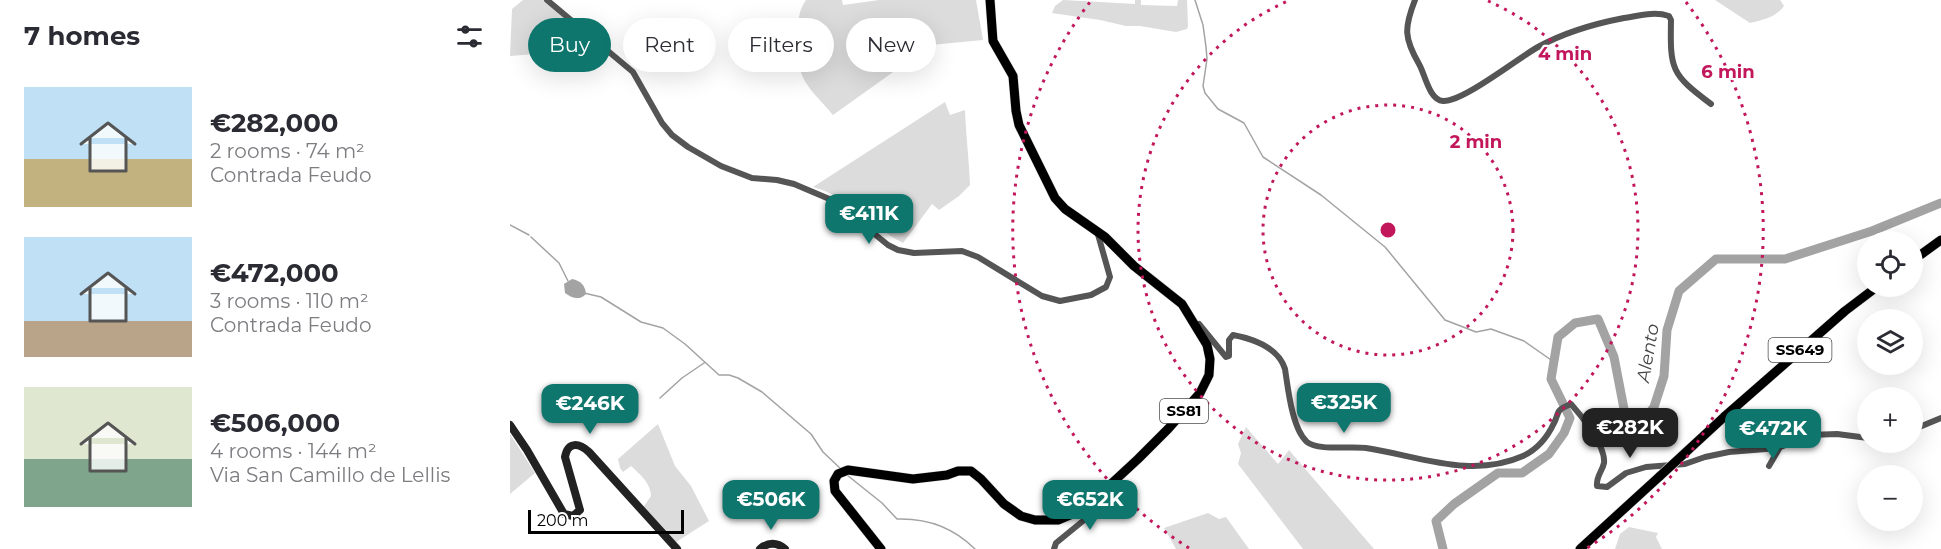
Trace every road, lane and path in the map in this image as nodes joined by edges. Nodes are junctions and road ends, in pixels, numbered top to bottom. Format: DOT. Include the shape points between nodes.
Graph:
graph roads {
  1 [pos="547,0"];
  2 [pos="990,0"];
  3 [pos="1415,0"];
  4 [pos="1711,104"];
  5 [pos="1097,231"];
  6 [pos="1941,240"];
  7 [pos="1923,253"];
  8 [pos="1863,297"];
  9 [pos="1193,321"];
  10 [pos="1941,418"];
  11 [pos="510,425"];
  12 [pos="1923,425"];
  13 [pos="1857,437"];
  14 [pos="1780,447"];
  15 [pos="1769,466"];
  16 [pos="1088,505"];
  17 [pos="678,549"];
  18 [pos="760,549"];
  19 [pos="785,549"];
  20 [pos="881,549"];
  21 [pos="1054,549"];
  22 [pos="1580,549"];
  1 -- 5 [label="street" via="633,72 662,123 688,147 735,172 794,184 834,201 898,250 962,251 1042,296 1073,300 1091,295 1109,283"];
  2 -- 5 [label="main road, SS81" via="993,40 1013,76 1019,125 1055,198"];
  3 -- 4 [label="street" via="1406,38 1431,90 1442,101 1453,99 1570,31 1633,16 1664,14 1671,20 1675,71"];
  5 -- 9 [label="main road, SS81" via="1182,304"];
  6 -- 7 [label="main road"];
  8 -- 22 [label="main road, SS649, bridge"];
  9 -- 14 [label="street" via="1226,357 1233,335 1277,353 1285,369 1300,435 1311,445 1366,448 1451,466 1484,467 1525,455 1542,444 1560,409 1571,404 1600,447 1604,461 1596,479 1598,486 1607,487 1626,473 1646,467"];
  9 -- 16 [label="main road, SS81" via="1210,359 1204,387 1168,429"];
  10 -- 12 [label="street"];
  11 -- 17 [label="main road" via="564,514 573,516 580,510 565,457 566,450 576,444 589,452"];
  13 -- 14 [label="street" via="1820,434"];
  14 -- 15 [label="street"];
  16 -- 20 [label="main road, SS81" via="1058,520 1035,520 1004,504 971,471 913,479 841,472 834,481 835,491"];
  16 -- 21 [label="street" via="1089,516"];
  18 -- 19 [label="main road" via="774,543"];
}
